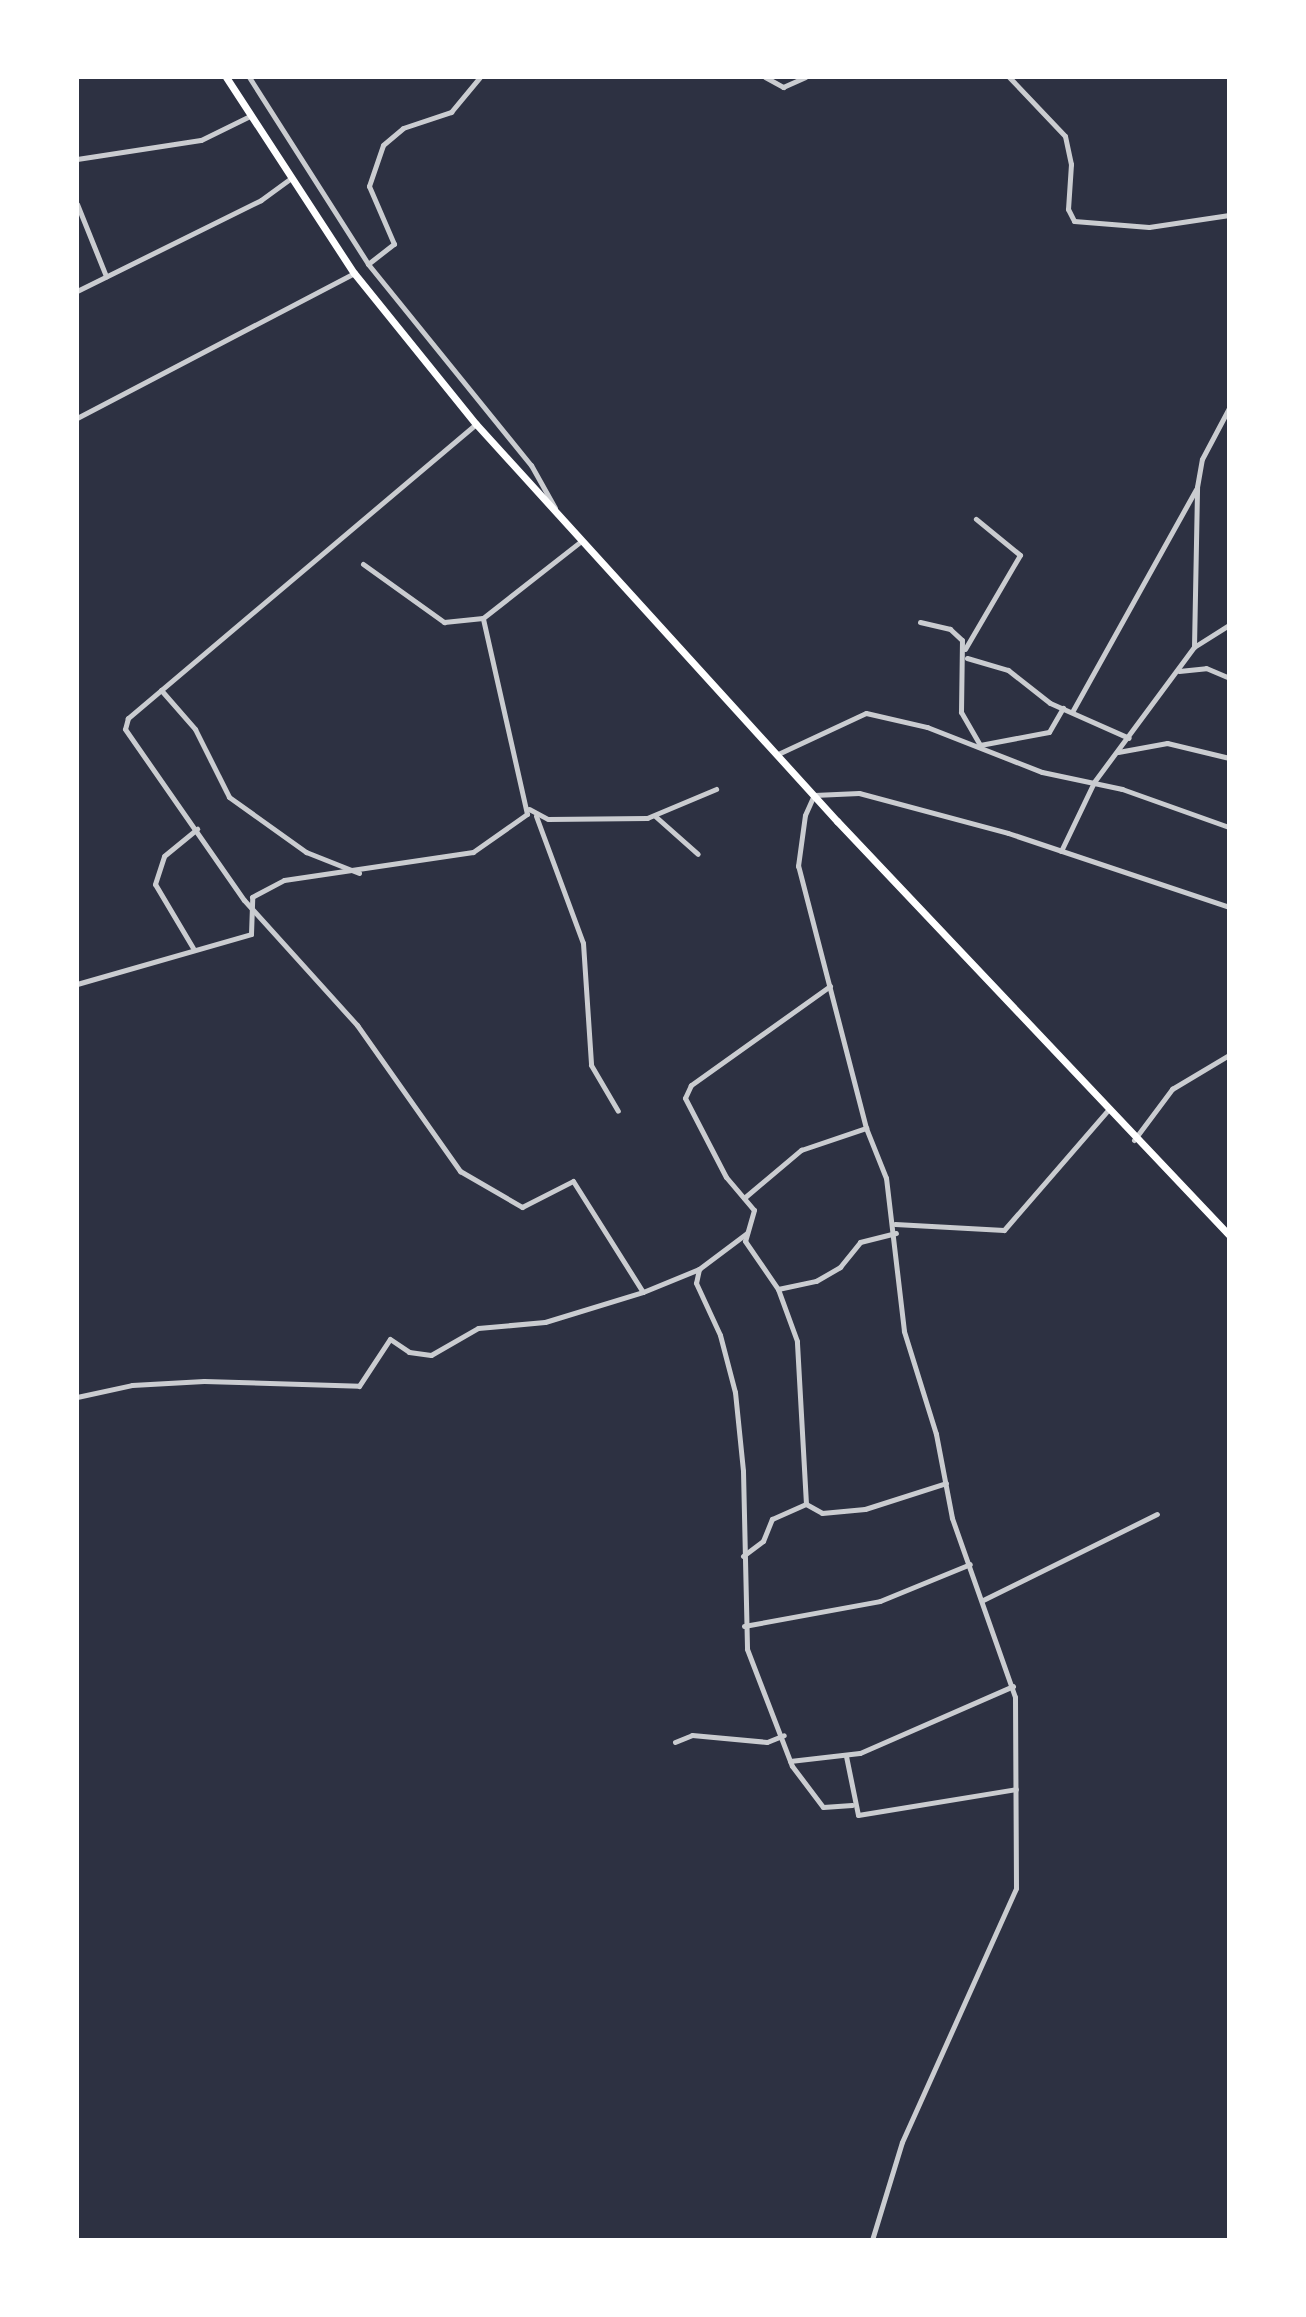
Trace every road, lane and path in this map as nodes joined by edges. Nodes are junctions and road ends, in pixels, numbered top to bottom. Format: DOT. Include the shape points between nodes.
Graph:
graph roads {
  1 [pos="226,77"];
  2 [pos="249,77"];
  3 [pos="480,77"];
  4 [pos="765,77"];
  5 [pos="805,77"];
  6 [pos="1009,77"];
  7 [pos="250,116"];
  8 [pos="77,159"];
  9 [pos="290,178"];
  10 [pos="77,204"];
  11 [pos="1229,215"];
  12 [pos="368,264"];
  13 [pos="354,273"];
  14 [pos="106,276"];
  15 [pos="77,291"];
  16 [pos="1229,408"];
  17 [pos="77,418"];
  18 [pos="476,424"];
  19 [pos="1197,487"];
  20 [pos="555,508"];
  21 [pos="976,519"];
  22 [pos="580,542"];
  23 [pos="363,564"];
  24 [pos="483,618"];
  25 [pos="920,622"];
  26 [pos="1229,625"];
  27 [pos="1194,647"];
  28 [pos="965,649"];
  29 [pos="967,658"];
  30 [pos="1180,671"];
  31 [pos="1229,678"];
  32 [pos="161,690"];
  33 [pos="1063,708"];
  34 [pos="1072,712"];
  35 [pos="1129,738"];
  36 [pos="980,745"];
  37 [pos="1118,752"];
  38 [pos="778,754"];
  39 [pos="1229,758"];
  40 [pos="1094,782"];
  41 [pos="716,789"];
  42 [pos="814,795"];
  43 [pos="529,809"];
  44 [pos="536,816"];
  45 [pos="655,816"];
  46 [pos="1229,827"];
  47 [pos="197,829"];
  48 [pos="1061,851"];
  49 [pos="698,854"];
  50 [pos="359,873"];
  51 [pos="1229,907"];
  52 [pos="251,908"];
  53 [pos="193,948"];
  54 [pos="77,984"];
  55 [pos="830,986"];
  56 [pos="1229,1055"];
  57 [pos="1108,1110"];
  58 [pos="618,1111"];
  59 [pos="866,1128"];
  60 [pos="1134,1140"];
  61 [pos="1229,1142"];
  62 [pos="1229,1151"];
  63 [pos="744,1198"];
  64 [pos="895,1224"];
  65 [pos="747,1233"];
  66 [pos="897,1233"];
  67 [pos="1229,1235"];
  68 [pos="699,1269"];
  69 [pos="778,1289"];
  70 [pos="643,1292"];
  71 [pos="77,1396"];
  72 [pos="946,1483"];
  73 [pos="806,1504"];
  74 [pos="1157,1514"];
  75 [pos="743,1556"];
  76 [pos="970,1564"];
  77 [pos="983,1600"];
  78 [pos="744,1626"];
  79 [pos="1013,1686"];
  80 [pos="784,1735"];
  81 [pos="675,1742"];
  82 [pos="846,1756"];
  83 [pos="790,1761"];
  84 [pos="1016,1788"];
  85 [pos="852,1805"];
  86 [pos="872,2240"];
  1 -- 7 [label="main road"];
  2 -- 12 [label="street"];
  3 -- 12 [label="street" via="451,112 403,128 383,145 370,194 394,244"];
  4 -- 5 [label="street" via="783,87"];
  6 -- 11 [label="street" via="1065,136 1068,209 1074,221 1149,227"];
  7 -- 8 [label="street" via="201,140"];
  7 -- 9 [label="main road"];
  9 -- 13 [label="main road"];
  9 -- 14 [label="street" via="261,200"];
  10 -- 14 [label="street"];
  12 -- 20 [label="street" via="531,464"];
  13 -- 17 [label="street"];
  13 -- 18 [label="main road"];
  14 -- 15 [label="street"];
  16 -- 19 [label="street" via="1202,459"];
  18 -- 20 [label="main road"];
  18 -- 32 [label="street"];
  19 -- 27 [label="street"];
  19 -- 34 [label="street"];
  20 -- 22 [label="main road"];
  21 -- 28 [label="street" via="1020,555"];
  22 -- 24 [label="street"];
  22 -- 38 [label="main road"];
  23 -- 24 [label="street" via="444,622"];
  24 -- 43 [label="street" via="500,714"];
  25 -- 28 [label="street" via="950,629"];
  26 -- 27 [label="street"];
  27 -- 30 [label="street"];
  28 -- 29 [label="street"];
  29 -- 33 [label="street" via="1008,670"];
  29 -- 36 [label="street" via="961,712"];
  30 -- 31 [label="street" via="1206,668"];
  30 -- 35 [label="street"];
  32 -- 47 [label="street" via="128,718 125,729"];
  32 -- 50 [label="street" via="195,729 229,797 306,852"];
  33 -- 34 [label="street"];
  33 -- 36 [label="street" via="1049,732"];
  34 -- 35 [label="street"];
  35 -- 37 [label="street"];
  36 -- 38 [label="street" via="856,713"];
  36 -- 40 [label="street" via="1042,772"];
  37 -- 39 [label="street" via="1167,743"];
  37 -- 40 [label="street"];
  38 -- 42 [label="main road"];
  40 -- 46 [label="street"];
  40 -- 48 [label="street"];
  41 -- 45 [label="street"];
  42 -- 48 [label="street" via="859,793"];
  42 -- 55 [label="street" via="799,836 798,866"];
  42 -- 57 [label="main road"];
  43 -- 44 [label="street"];
  43 -- 50 [label="street" via="473,852"];
  44 -- 45 [label="street"];
  44 -- 58 [label="street" via="583,943 591,1065"];
  45 -- 49 [label="street"];
  47 -- 52 [label="street"];
  47 -- 53 [label="street" via="164,856 155,884"];
  48 -- 51 [label="street"];
  50 -- 52 [label="street" via="284,880 254,894"];
  52 -- 53 [label="street" via="253,932"];
  52 -- 70 [label="street" via="357,1025 460,1171 522,1207 573,1181"];
  53 -- 54 [label="street" via="144,970"];
  55 -- 59 [label="street"];
  55 -- 63 [label="street" via="686,1092 726,1177"];
  56 -- 60 [label="street" via="1172,1089"];
  57 -- 60 [label="main road"];
  57 -- 64 [label="street" via="1004,1230"];
  59 -- 63 [label="street" via="801,1150"];
  59 -- 64 [label="street" via="883,1167"];
  60 -- 67 [label="main road"];
  61 -- 62 [label="street"];
  63 -- 65 [label="street" via="754,1210"];
  64 -- 66 [label="street"];
  65 -- 68 [label="street"];
  65 -- 69 [label="street" via="748,1250"];
  66 -- 69 [label="street" via="860,1242 840,1267 816,1281"];
  66 -- 72 [label="street" via="904,1331"];
  68 -- 70 [label="street"];
  68 -- 75 [label="street" via="697,1289 723,1344 735,1392"];
  69 -- 73 [label="street" via="797,1341"];
  70 -- 71 [label="street" via="545,1322 478,1328 430,1355 409,1352 390,1339 359,1386 204,1381 132,1385"];
  72 -- 73 [label="street" via="865,1509 822,1513"];
  72 -- 76 [label="street"];
  73 -- 75 [label="street" via="772,1519 763,1541"];
  74 -- 77 [label="street"];
  75 -- 78 [label="street"];
  76 -- 77 [label="street"];
  76 -- 78 [label="street" via="880,1601"];
  77 -- 79 [label="street"];
  78 -- 80 [label="street" via="751,1660"];
  79 -- 82 [label="street"];
  79 -- 84 [label="street"];
  80 -- 81 [label="street" via="767,1742 692,1735"];
  80 -- 83 [label="street"];
  82 -- 83 [label="street"];
  82 -- 85 [label="street"];
  83 -- 85 [label="street" via="823,1807"];
  84 -- 85 [label="street" via="858,1815"];
  84 -- 86 [label="street" via="1016,1888 902,2142"];
}
